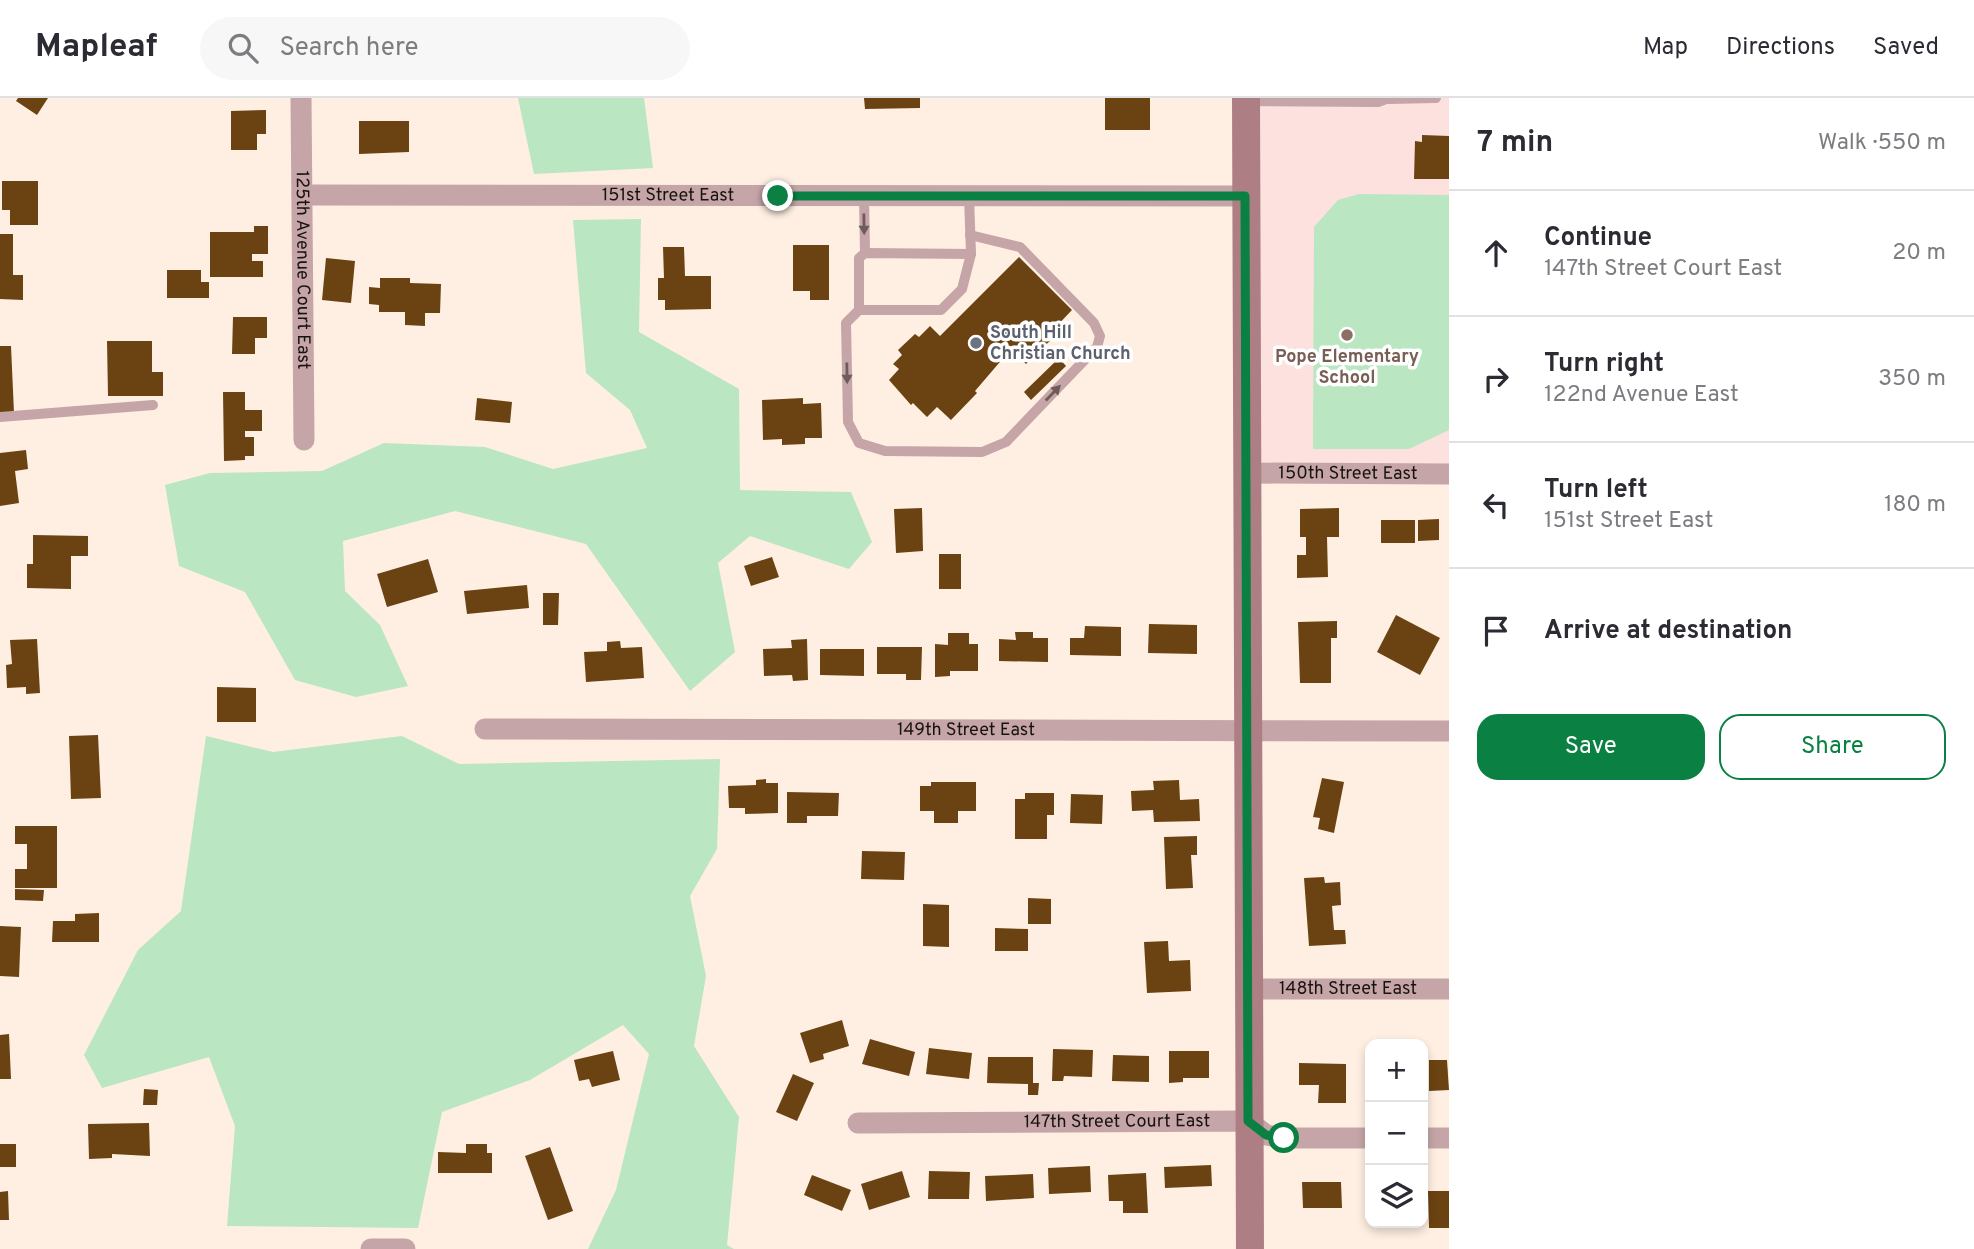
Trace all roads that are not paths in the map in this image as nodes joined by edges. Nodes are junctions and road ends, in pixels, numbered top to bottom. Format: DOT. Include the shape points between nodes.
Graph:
graph roads {
  1 [pos="301,98"];
  2 [pos="1436,98"];
  3 [pos="1350,99"];
  4 [pos="1388,99"];
  5 [pos="1246,100"];
  6 [pos="302,195"];
  7 [pos="864,196"];
  8 [pos="969,196"];
  9 [pos="1245,196"];
  10 [pos="970,235"];
  11 [pos="865,253"];
  12 [pos="971,254"];
  13 [pos="859,310"];
  14 [pos="153,405"];
  15 [pos="0,417"];
  16 [pos="304,440"];
  17 [pos="1246,473"];
  18 [pos="1449,474"];
  19 [pos="485,729"];
  20 [pos="1247,731"];
  21 [pos="1449,731"];
  22 [pos="1248,989"];
  23 [pos="1449,989"];
  24 [pos="1248,1121"];
  25 [pos="858,1123"];
  26 [pos="1365,1138"];
  27 [pos="1428,1138"];
  28 [pos="1449,1138"];
  29 [pos="370,1249"];
  30 [pos="405,1249"];
  31 [pos="1251,1249"];
  1 -- 6 [label="street, 125th Avenue Court East"];
  2 -- 4 [label="lane"];
  3 -- 4 [label="lane"];
  3 -- 5 [label="lane"];
  5 -- 9 [label="main road"];
  6 -- 7 [label="street, 151st Street East"];
  6 -- 16 [label="street, 125th Avenue Court East"];
  7 -- 8 [label="street, 151st Street East"];
  7 -- 11 [label="lane, one-way"];
  8 -- 9 [label="street, 151st Street East"];
  8 -- 10 [label="lane"];
  9 -- 17 [label="main road"];
  10 -- 12 [label="lane"];
  13 -- 10 [label="lane, one-way" via="846,323 848,422 859,443 885,451 982,452 1006,442 1097,347 1100,336 1094,323 1020,247"];
  11 -- 12 [label="lane"];
  11 -- 13 [label="lane" via="859,258"];
  12 -- 13 [label="lane" via="962,289 941,310"];
  14 -- 15 [label="lane"];
  17 -- 18 [label="street, 150th Street East"];
  17 -- 20 [label="main road"];
  19 -- 20 [label="street, 149th Street East"];
  20 -- 21 [label="street, 149th Street East"];
  20 -- 22 [label="main road"];
  22 -- 23 [label="street, 148th Street East"];
  22 -- 24 [label="main road"];
  24 -- 25 [label="street, 147th Street Court East"];
  24 -- 26 [label="street, 147th Street Court East" via="1266,1135 1284,1138"];
  24 -- 31 [label="main road"];
  27 -- 28 [label="street"];
  29 -- 30 [label="street"];
}
